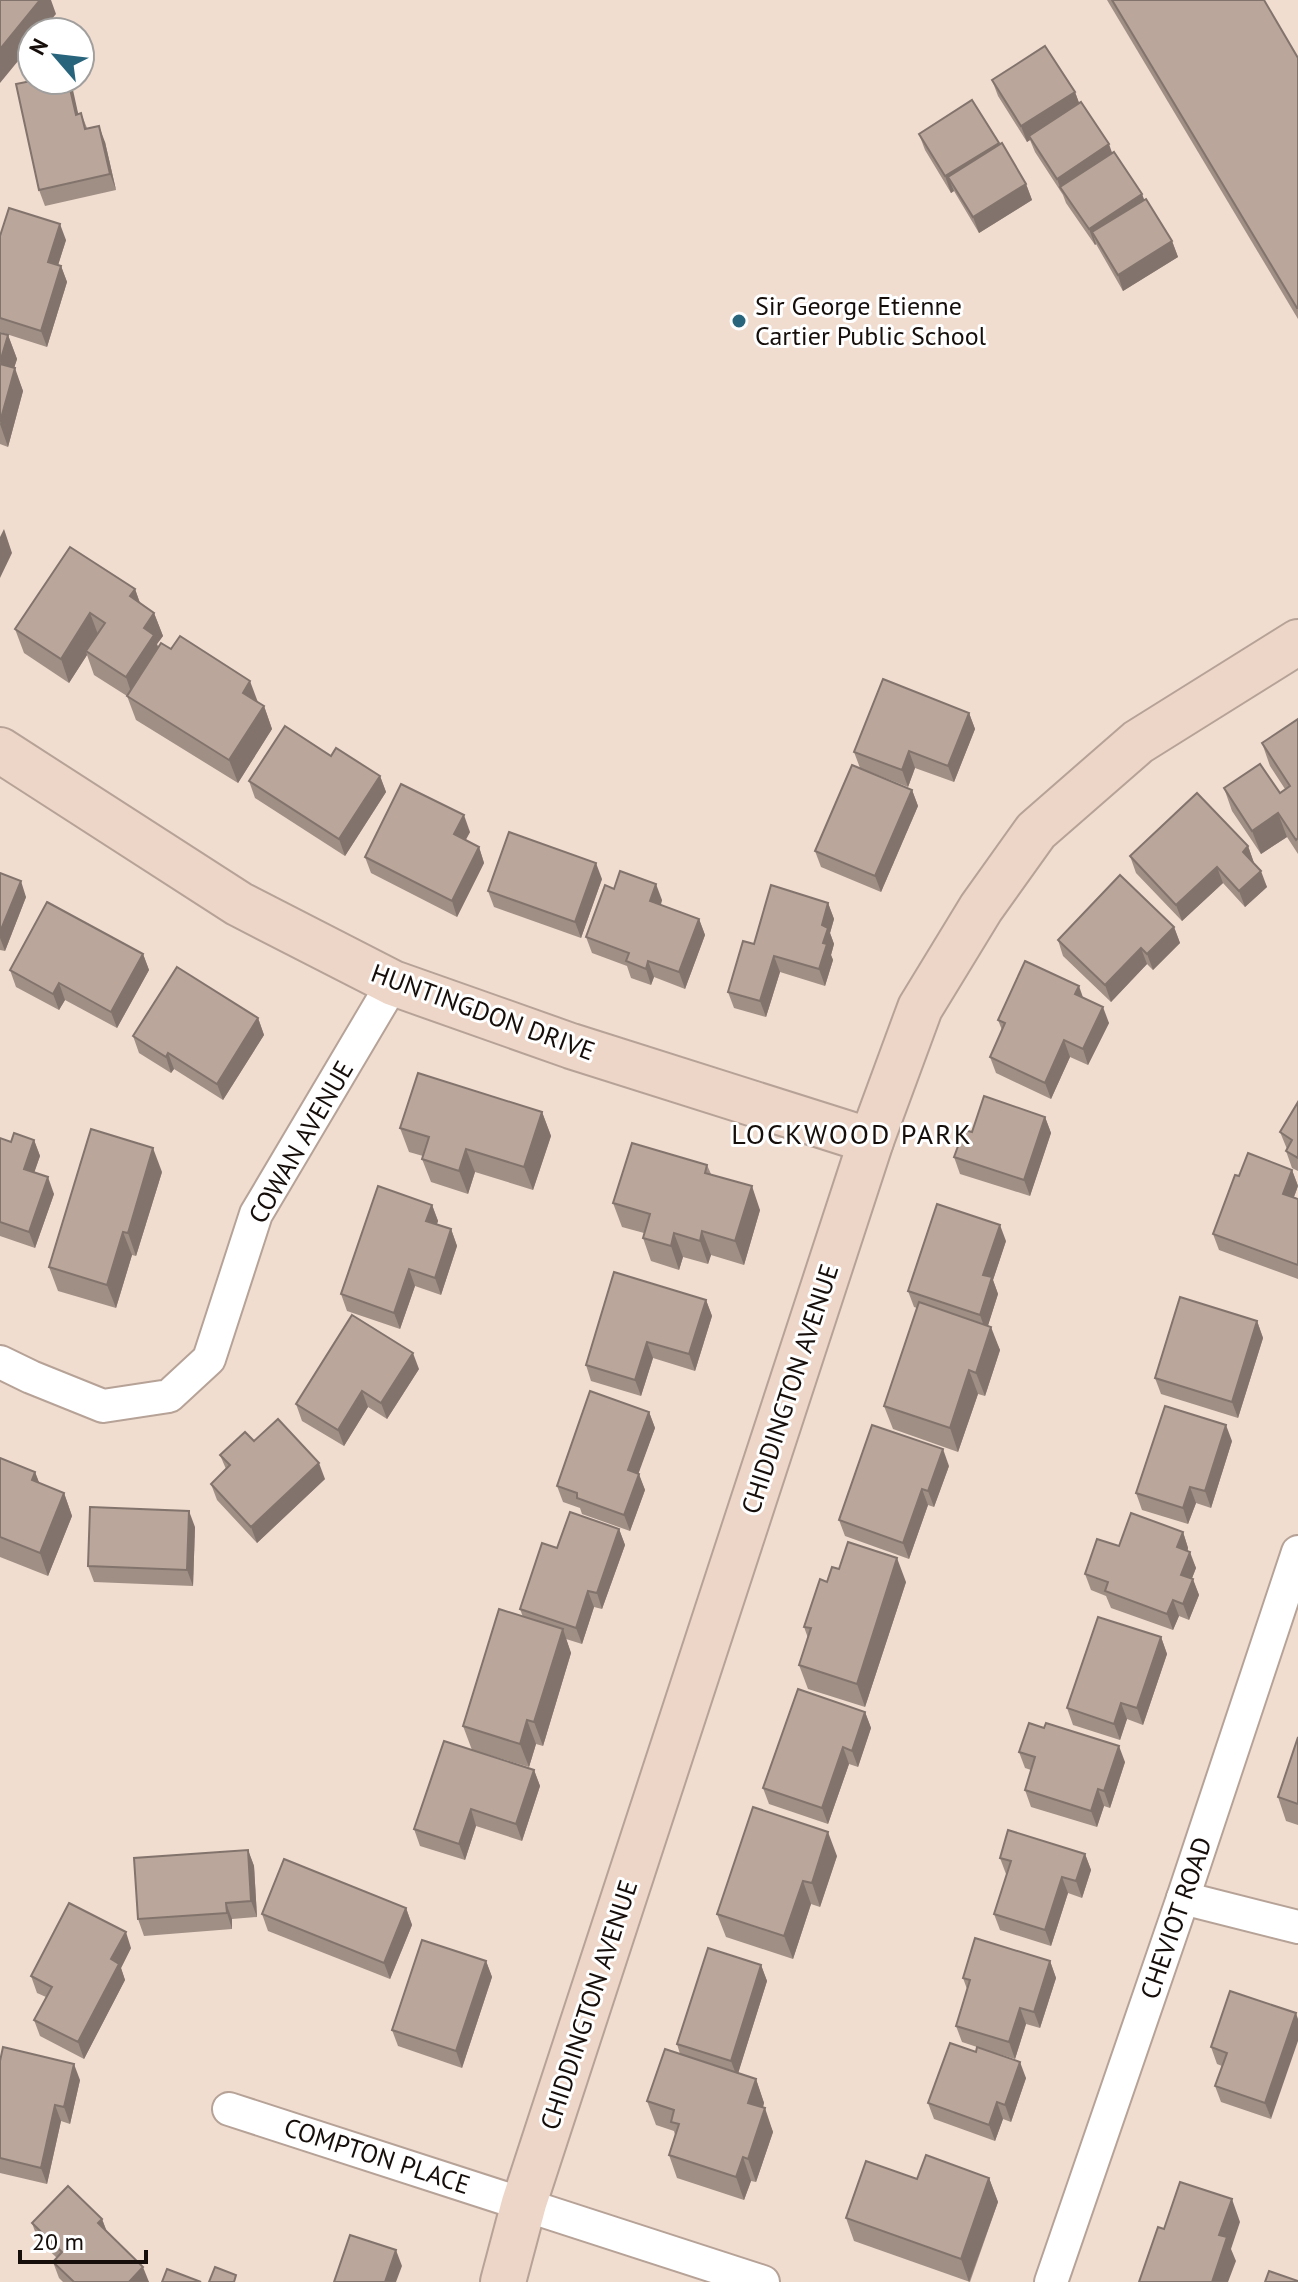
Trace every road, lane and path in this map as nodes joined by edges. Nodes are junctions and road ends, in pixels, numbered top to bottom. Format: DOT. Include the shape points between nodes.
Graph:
graph roads {
  1 [pos="1298,642"];
  2 [pos="0,750"];
  3 [pos="393,983"];
  4 [pos="871,1141"];
  5 [pos="0,1362"];
  6 [pos="1298,1552"];
  7 [pos="1183,1898"];
  8 [pos="1298,1927"];
  9 [pos="229,2109"];
  10 [pos="524,2203"];
  11 [pos="503,2282"];
  12 [pos="763,2282"];
  13 [pos="1051,2282"];
  1 -- 4 [label="street, CHIDDINGTON AVENUE" via="1138,742 1036,831 920,1008"];
  2 -- 3 [label="street, HUNTINGDON DRIVE" via="239,904"];
  3 -- 4 [label="street, HUNTINGDON DRIVE"];
  3 -- 5 [label="street, COWAN AVENUE" via="256,1214 209,1359 169,1396 103,1406"];
  4 -- 10 [label="street, CHIDDINGTON AVENUE"];
  6 -- 7 [label="street, CHEVIOT ROAD"];
  7 -- 8 [label="street"];
  7 -- 13 [label="street, CHEVIOT ROAD"];
  9 -- 10 [label="street, COMPTON PLACE"];
  10 -- 11 [label="street, CHIDDINGTON AVENUE"];
  10 -- 12 [label="street, COMPTON PLACE"];
}
